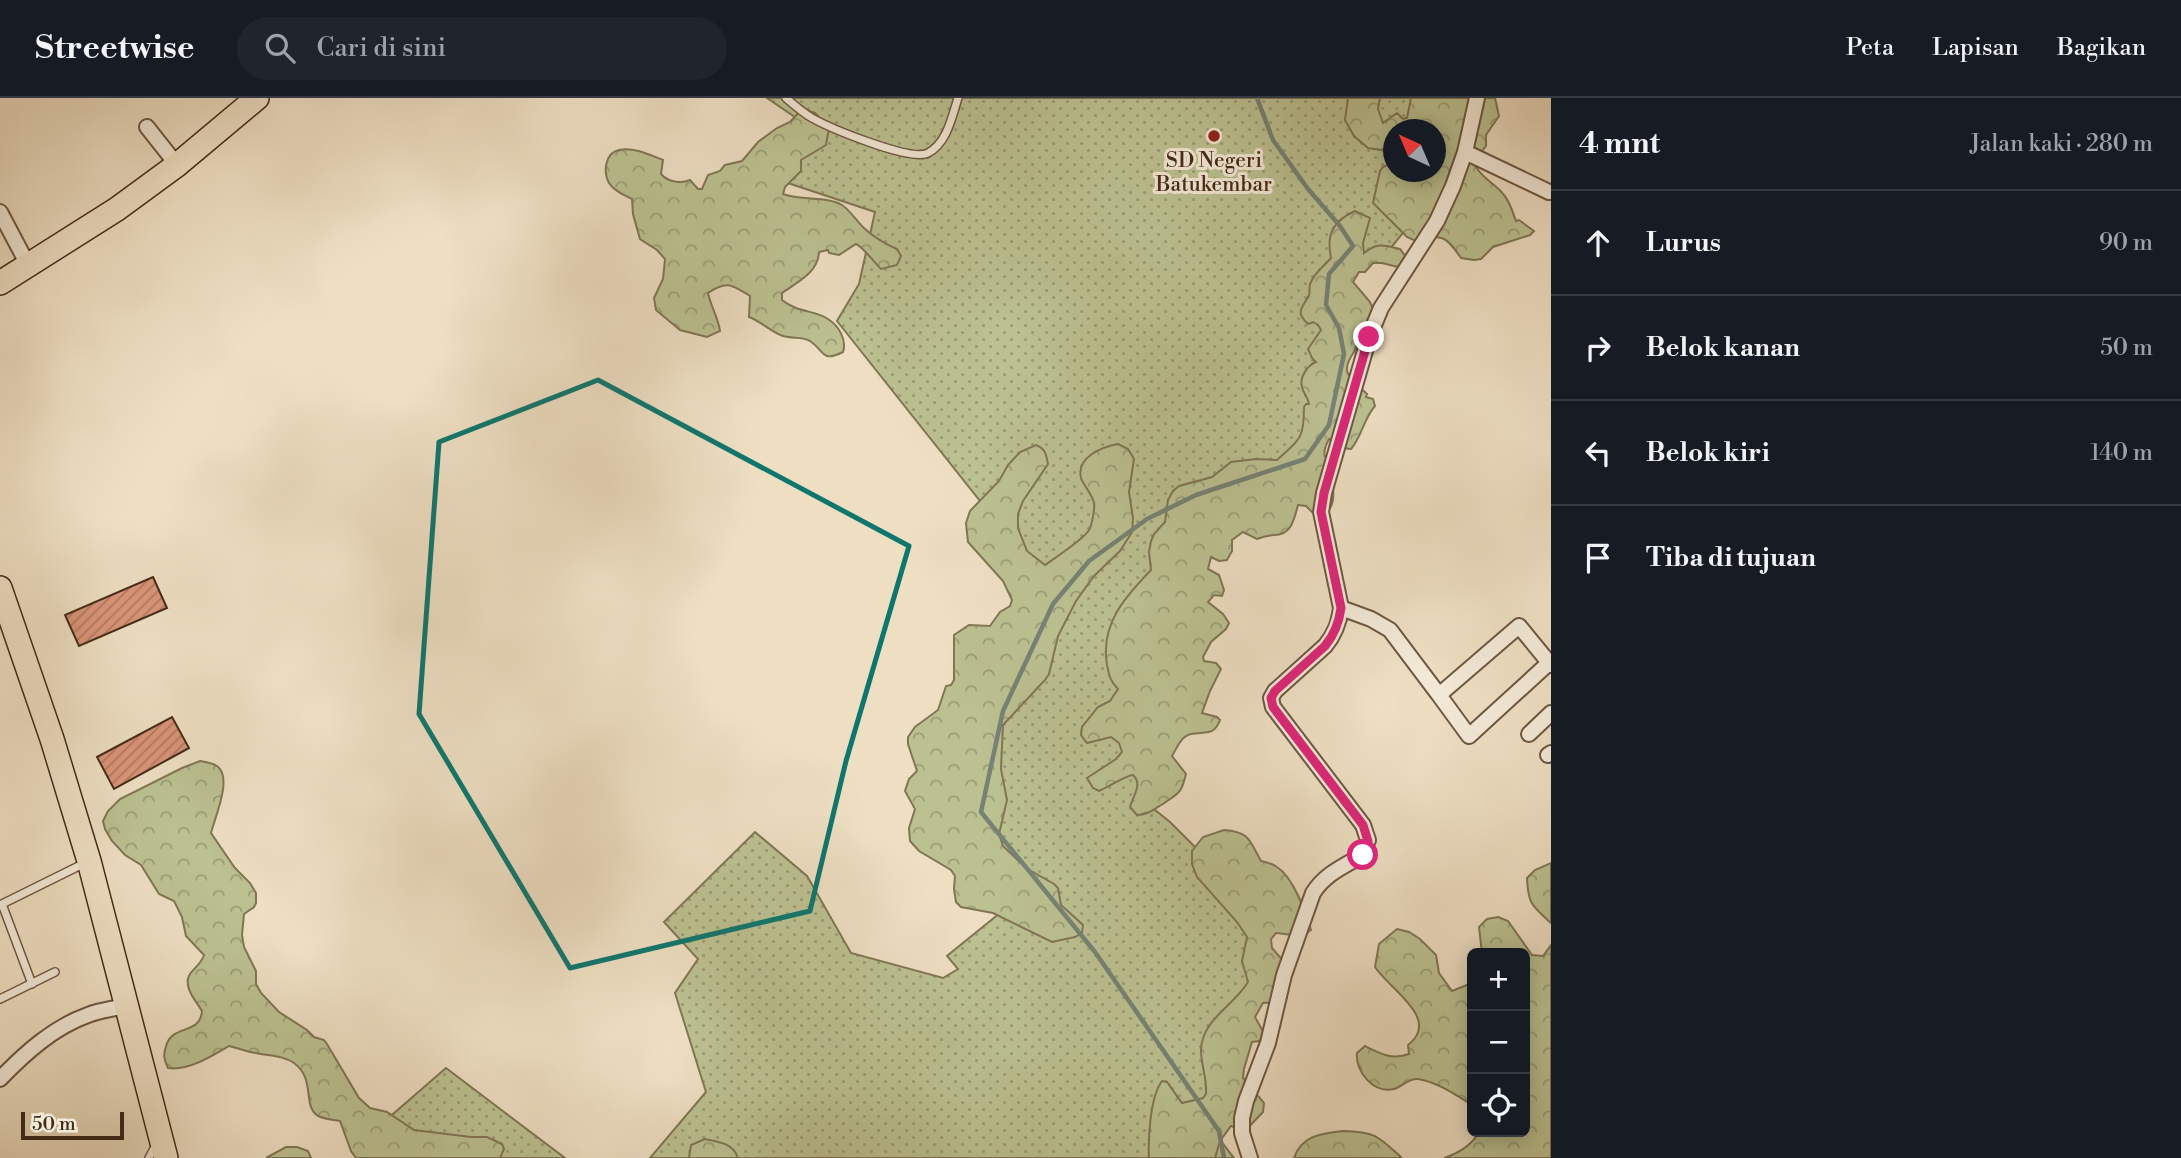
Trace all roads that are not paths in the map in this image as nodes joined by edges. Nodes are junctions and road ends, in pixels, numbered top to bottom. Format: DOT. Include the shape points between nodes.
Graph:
graph roads {
  1 [pos="257,98"];
  2 [pos="786,98"];
  3 [pos="958,98"];
  4 [pos="1477,98"];
  5 [pos="146,127"];
  6 [pos="1465,152"];
  7 [pos="177,165"];
  8 [pos="1549,192"];
  9 [pos="0,212"];
  10 [pos="28,265"];
  11 [pos="0,283"];
  12 [pos="0,588"];
  13 [pos="1341,608"];
  14 [pos="1550,663"];
  15 [pos="1439,695"];
  16 [pos="1551,713"];
  17 [pos="1529,734"];
  18 [pos="89,861"];
  19 [pos="1,904"];
  20 [pos="55,972"];
  21 [pos="32,984"];
  22 [pos="0,999"];
  23 [pos="125,1006"];
  24 [pos="0,1079"];
  25 [pos="164,1147"];
  26 [pos="149,1158"];
  27 [pos="1250,1158"];
  1 -- 7 [label="highway"];
  2 -- 3 [label="lane" via="845,134 912,156 926,155 939,145"];
  4 -- 6 [label="street"];
  5 -- 7 [label="street"];
  6 -- 8 [label="street"];
  6 -- 13 [label="street" via="1437,221 1381,308 1369,337 1324,493 1321,512"];
  7 -- 10 [label="highway"];
  9 -- 10 [label="street"];
  10 -- 11 [label="highway"];
  12 -- 18 [label="highway"];
  13 -- 15 [label="street" via="1390,631"];
  13 -- 27 [label="street" via="1332,637 1271,698 1273,707 1363,825 1367,849 1329,874 1312,893 1242,1118"];
  14 -- 15 [label="street" via="1519,626"];
  14 -- 15 [label="street" via="1469,736"];
  16 -- 17 [label="street"];
  18 -- 19 [label="lane"];
  18 -- 23 [label="highway"];
  19 -- 21 [label="lane"];
  20 -- 21 [label="lane"];
  21 -- 22 [label="lane"];
  23 -- 24 [label="street" via="92,1013 61,1027"];
  23 -- 25 [label="highway"];
  25 -- 26 [label="lane"];
}
